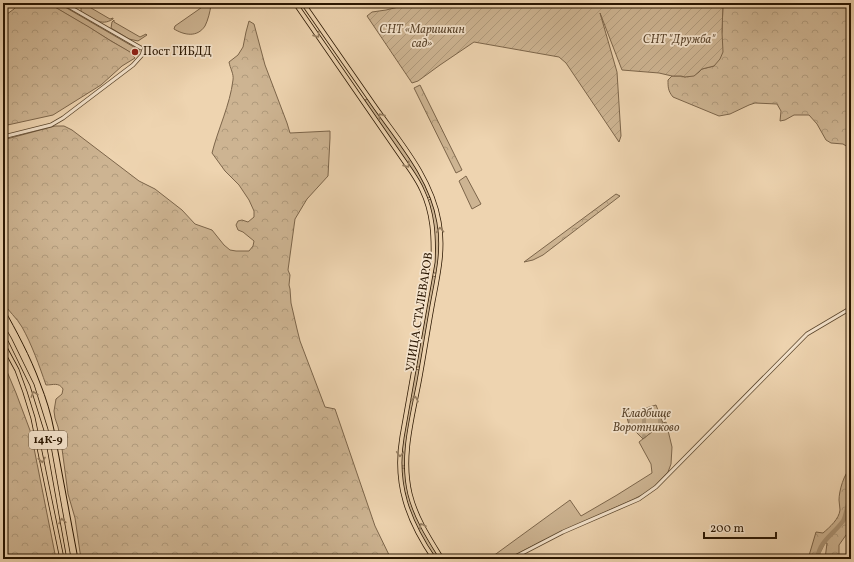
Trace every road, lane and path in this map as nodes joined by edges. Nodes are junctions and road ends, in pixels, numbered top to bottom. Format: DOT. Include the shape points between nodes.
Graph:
graph roads {
  1 [pos="63,3"];
  2 [pos="295,3"];
  3 [pos="303,3"];
  4 [pos="342,59"];
  5 [pos="337,63"];
  6 [pos="368,96"];
  7 [pos="363,100"];
  8 [pos="3,138"];
  9 [pos="433,197"];
  10 [pos="426,200"];
  11 [pos="431,274"];
  12 [pos="438,275"];
  13 [pos="851,308"];
  14 [pos="3,328"];
  15 [pos="3,344"];
  16 [pos="414,368"];
  17 [pos="421,369"];
  18 [pos="399,466"];
  19 [pos="406,467"];
  20 [pos="62,559"];
  21 [pos="69,559"];
  22 [pos="434,559"];
  23 [pos="442,559"];
  24 [pos="511,559"];
  1 -- 8 [label="street" via="142,49 142,55 133,65 63,118 51,125"];
  2 -- 5 [label="main road, УЛИЦА СТАЛЕВАРОВ, one-way"];
  3 -- 4 [label="main road, УЛИЦА СТАЛЕВАРОВ"];
  4 -- 5 [label="main road"];
  4 -- 6 [label="main road, УЛИЦА СТАЛЕВАРОВ"];
  5 -- 7 [label="main road, УЛИЦА СТАЛЕВАРОВ"];
  6 -- 7 [label="main road"];
  9 -- 6 [label="main road, УЛИЦА СТАЛЕВАРОВ, one-way" via="417,167"];
  7 -- 10 [label="main road, УЛИЦА СТАЛЕВАРОВ, one-way" via="411,171"];
  9 -- 10 [label="main road"];
  12 -- 9 [label="main road, УЛИЦА СТАЛЕВАРОВ, one-way" via="441,235"];
  10 -- 11 [label="main road, УЛИЦА СТАЛЕВАРОВ" via="434,233"];
  11 -- 12 [label="main road"];
  11 -- 16 [label="main road, УЛИЦА СТАЛЕВАРОВ"];
  12 -- 17 [label="main road, УЛИЦА СТАЛЕВАРОВ"];
  13 -- 24 [label="street" via="807,334 656,487 639,499 563,532"];
  21 -- 14 [label="main road, 14К-9, one-way" via="46,430 32,385"];
  15 -- 20 [label="main road, one-way" via="17,370 33,418"];
  16 -- 17 [label="main road"];
  16 -- 18 [label="main road, УЛИЦА СТАЛЕВАРОВ, one-way"];
  19 -- 17 [label="main road, УЛИЦА СТАЛЕВАРОВ, one-way" via="409,433"];
  18 -- 19 [label="main road"];
  18 -- 22 [label="main road, УЛИЦА СТАЛЕВАРОВ" via="402,491 410,518"];
  23 -- 19 [label="main road, УЛИЦА СТАЛЕВАРОВ, one-way" via="417,515 410,494"];
}
